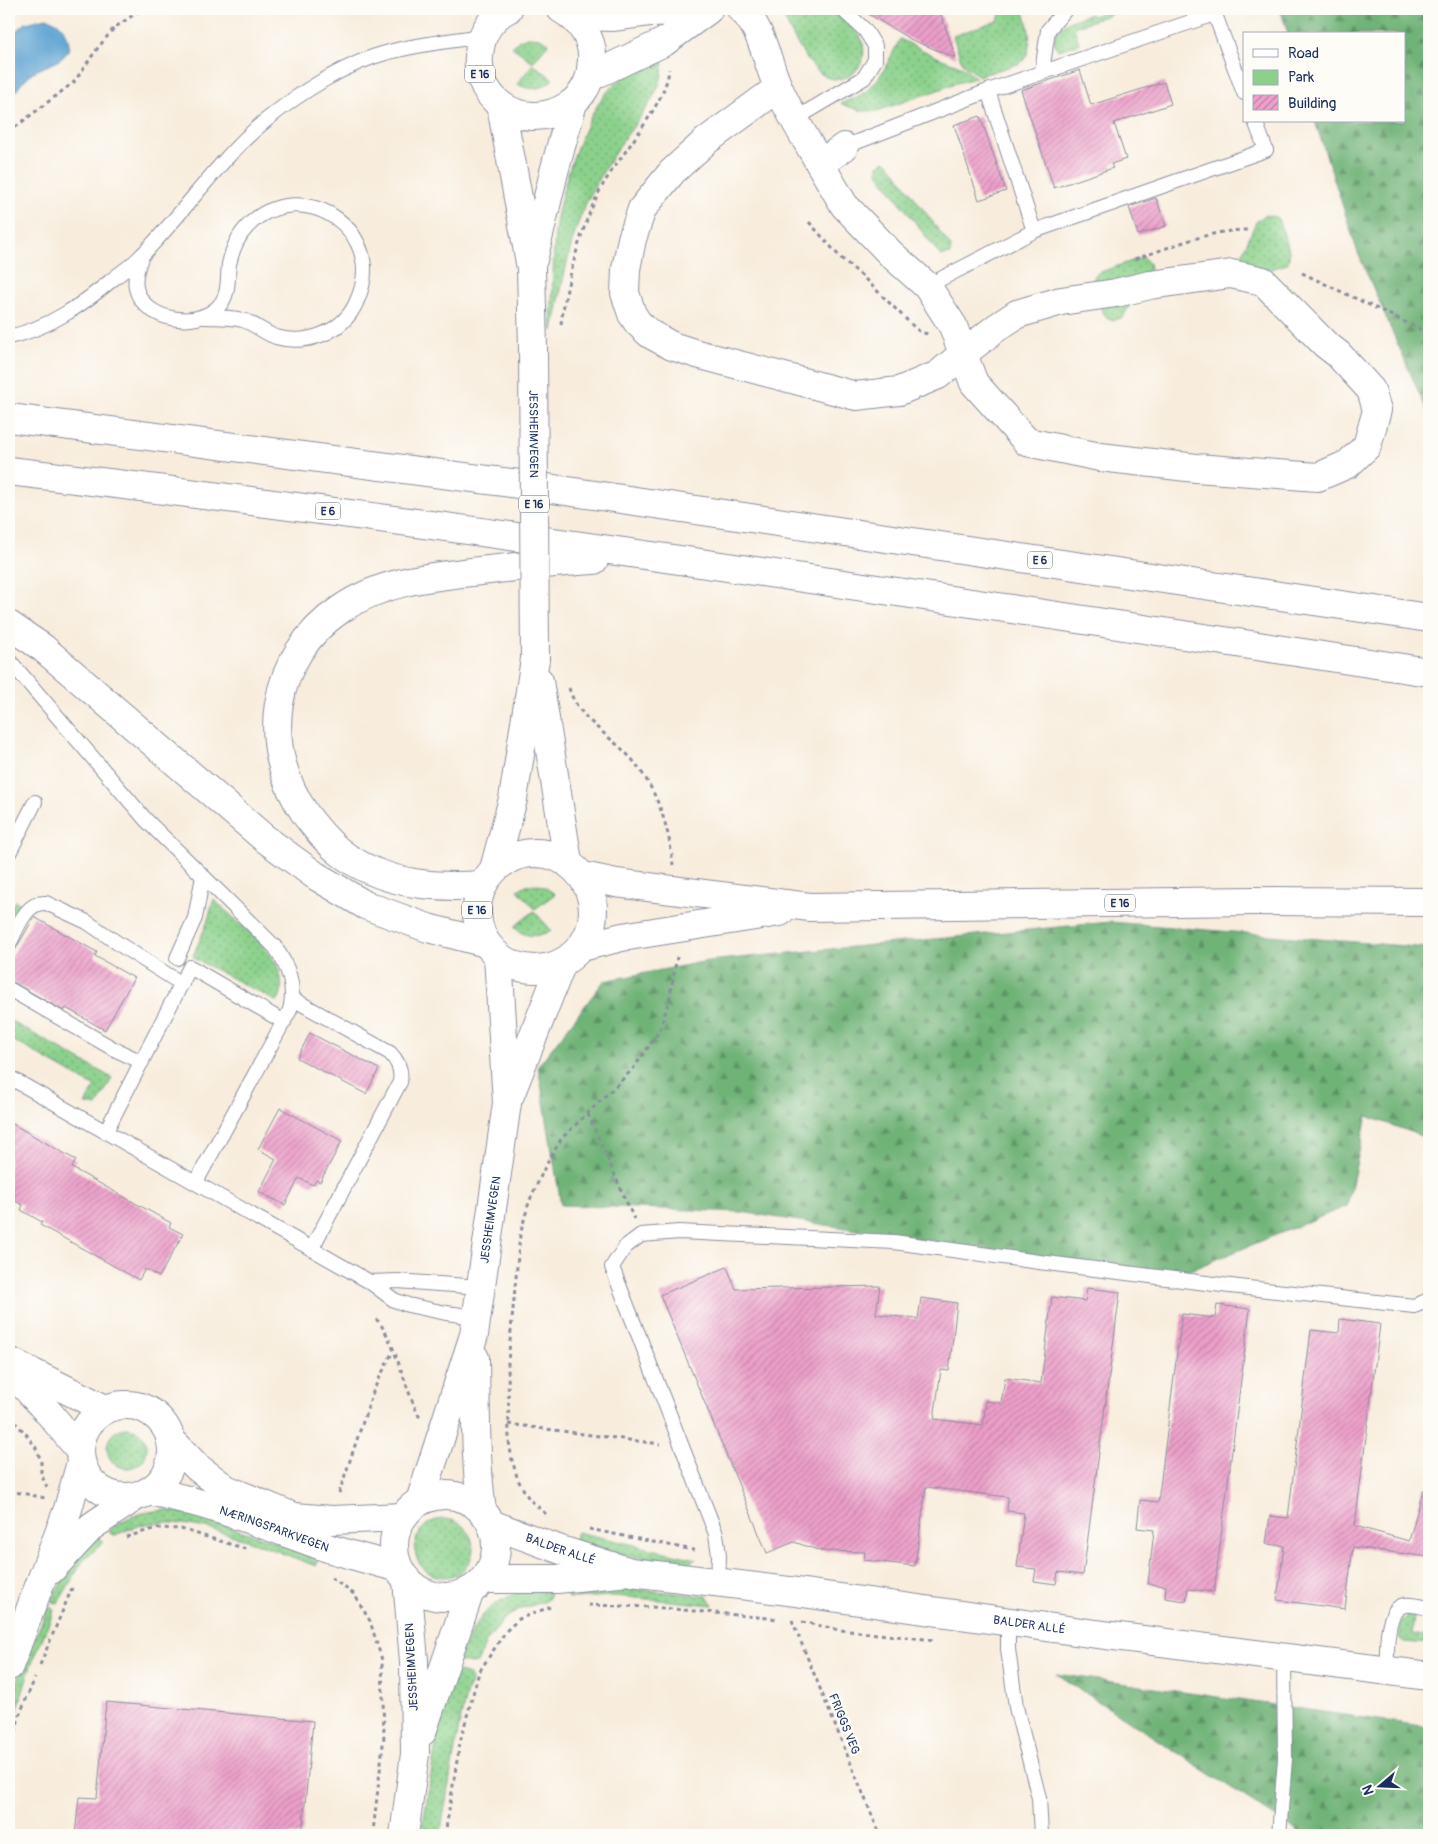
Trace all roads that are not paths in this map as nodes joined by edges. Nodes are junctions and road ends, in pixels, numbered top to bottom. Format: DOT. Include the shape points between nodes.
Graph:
graph roads {
  1 [pos="508,9"];
  2 [pos="710,9"];
  3 [pos="741,9"];
  4 [pos="842,9"];
  5 [pos="1066,9"];
  6 [pos="1214,11"];
  7 [pos="567,12"];
  8 [pos="482,36"];
  9 [pos="1042,72"];
  10 [pos="590,77"];
  11 [pos="778,88"];
  12 [pos="1243,90"];
  13 [pos="988,91"];
  14 [pos="573,103"];
  15 [pos="501,106"];
  16 [pos="795,119"];
  17 [pos="1255,122"];
  18 [pos="844,147"];
  19 [pos="820,164"];
  20 [pos="1034,232"];
  21 [pos="142,255"];
  22 [pos="531,268"];
  23 [pos="927,286"];
  24 [pos="205,317"];
  25 [pos="9,337"];
  26 [pos="963,354"];
  27 [pos="9,418"];
  28 [pos="9,471"];
  29 [pos="647,556"];
  30 [pos="1429,618"];
  31 [pos="9,625"];
  32 [pos="535,659"];
  33 [pos="9,660"];
  34 [pos="1429,672"];
  35 [pos="35,802"];
  36 [pos="9,854"];
  37 [pos="576,869"];
  38 [pos="203,876"];
  39 [pos="488,877"];
  40 [pos="1429,902"];
  41 [pos="810,907"];
  42 [pos="9,944"];
  43 [pos="492,949"];
  44 [pos="572,955"];
  45 [pos="177,958"];
  46 [pos="182,984"];
  47 [pos="9,989"];
  48 [pos="293,999"];
  49 [pos="284,1022"];
  50 [pos="142,1062"];
  51 [pos="9,1077"];
  52 [pos="507,1103"];
  53 [pos="106,1130"];
  54 [pos="196,1182"];
  55 [pos="312,1248"];
  56 [pos="370,1282"];
  57 [pos="481,1287"];
  58 [pos="1429,1300"];
  59 [pos="475,1326"];
  60 [pos="9,1361"];
  61 [pos="9,1370"];
  62 [pos="105,1410"];
  63 [pos="171,1440"];
  64 [pos="80,1455"];
  65 [pos="144,1493"];
  66 [pos="412,1509"];
  67 [pos="486,1518"];
  68 [pos="631,1572"];
  69 [pos="403,1574"];
  70 [pos="41,1580"];
  71 [pos="718,1582"];
  72 [pos="477,1585"];
  73 [pos="1429,1608"];
  74 [pos="1008,1622"];
  75 [pos="1284,1656"];
  76 [pos="9,1666"];
  77 [pos="1387,1670"];
  78 [pos="1429,1676"];
  79 [pos="415,1754"];
  80 [pos="404,1835"];
  81 [pos="1041,1835"];
  82 [pos="1279,1835"];
  1 -- 8 [label="main road" via="492,21"];
  2 -- 7 [label="main road" via="614,17"];
  2 -- 10 [label="main road" via="664,42"];
  3 -- 11 [label="main road" via="749,15 757,31"];
  4 -- 16 [label="lane" via="865,30 875,46 875,60 864,78"];
  5 -- 9 [label="lane" via="1048,30"];
  6 -- 9 [label="lane"];
  6 -- 12 [label="lane"];
  7 -- 10 [label="main road, E 16" via="587,33 593,55"];
  8 -- 15 [label="main road, E 16" via="478,56 480,75 489,93"];
  8 -- 21 [label="lane" via="388,52 344,69 306,92 265,121 232,153"];
  9 -- 13 [label="lane"];
  10 -- 14 [label="main road, E 16" via="584,91"];
  11 -- 16 [label="main road"];
  11 -- 26 [label="main road" via="706,141 672,172 642,209 632,239 625,293 638,323 672,346 856,396 899,391 938,374"];
  13 -- 18 [label="lane"];
  13 -- 20 [label="lane"];
  14 -- 15 [label="main road, E 16" via="556,113 537,117 518,114"];
  14 -- 22 [label="main road, JESSHEIMVEGEN / E 16"];
  15 -- 22 [label="main road, JESSHEIMVEGEN / E 16"];
  16 -- 19 [label="main road"];
  17 -- 20 [label="lane" via="1266,150"];
  18 -- 19 [label="main road"];
  19 -- 23 [label="main road" via="844,206"];
  20 -- 23 [label="lane"];
  21 -- 24 [label="lane" via="135,280 144,304 166,316 194,320"];
  21 -- 25 [label="lane" via="71,311 33,330"];
  22 -- 32 [label="main road, JESSHEIMVEGEN / E 16, bridge"];
  23 -- 26 [label="main road" via="944,310"];
  24 -- 24 [label="lane" via="243,320 268,334 290,340 310,339 331,330 354,308 361,293 364,269 357,242 339,220 314,207 279,207 259,216 244,230 234,246 224,300"];
  26 -- 26 [label="main road" via="974,383 1027,442 1100,457 1318,477 1348,464 1367,446 1377,410 1371,390 1263,281 1231,274 1061,301 1017,314"];
  27 -- 30 [label="main road, E 6" via="607,496"];
  28 -- 29 [label="main road, E 6" via="206,494"];
  29 -- 34 [label="main road, E 6"];
  29 -- 39 [label="main road, E 6" via="530,565 432,576 394,584 341,608 322,623 291,663 279,700 276,729 281,763 300,806 331,845 370,870 412,884 436,886"];
  31 -- 43 [label="main road" via="43,648 264,838 316,876 365,905"];
  32 -- 37 [label="main road, JESSHEIMVEGEN / E 16"];
  32 -- 39 [label="main road, JESSHEIMVEGEN / E 16" via="512,799"];
  33 -- 38 [label="lane" via="123,795"];
  35 -- 36 [label="lane"];
  37 -- 39 [label="main road, E 16" via="554,855 538,852 507,859"];
  37 -- 41 [label="main road, E 16" via="616,883"];
  37 -- 44 [label="main road, E 16" via="592,893 594,912 591,930"];
  38 -- 45 [label="lane" via="195,918"];
  38 -- 48 [label="lane" via="275,947 289,972"];
  39 -- 43 [label="main road, E 16" via="477,904 478,924"];
  40 -- 41 [label="main road, E 16"];
  41 -- 44 [label="main road, E 16" via="622,938"];
  42 -- 46 [label="lane" via="27,910 46,903 88,922"];
  43 -- 44 [label="main road, E 16" via="512,965 528,969 546,968"];
  43 -- 52 [label="main road, JESSHEIMVEGEN"];
  44 -- 52 [label="main road, JESSHEIMVEGEN"];
  46 -- 49 [label="lane" via="190,967"];
  46 -- 50 [label="lane"];
  47 -- 50 [label="lane"];
  48 -- 49 [label="lane"];
  48 -- 55 [label="lane" via="390,1053 396,1059 401,1075"];
  49 -- 54 [label="lane"];
  50 -- 53 [label="lane"];
  51 -- 53 [label="lane"];
  52 -- 57 [label="main road, JESSHEIMVEGEN"];
  53 -- 54 [label="lane"];
  54 -- 55 [label="lane"];
  55 -- 56 [label="lane"];
  56 -- 57 [label="lane"];
  56 -- 59 [label="lane" via="394,1300"];
  57 -- 59 [label="main road, JESSHEIMVEGEN"];
  58 -- 71 [label="lane" via="1414,1306 1230,1286 894,1242 679,1232 641,1235 625,1247 612,1267 716,1534"];
  59 -- 66 [label="main road, JESSHEIMVEGEN"];
  59 -- 67 [label="main road, JESSHEIMVEGEN" via="477,1477"];
  60 -- 62 [label="main road"];
  61 -- 64 [label="main road, NÆRINGSPARKVEGEN" via="49,1413"];
  62 -- 63 [label="main road, NÆRINGSPARKVEGEN" via="132,1404 145,1409 157,1416"];
  62 -- 64 [label="main road, NÆRINGSPARKVEGEN" via="86,1426"];
  63 -- 65 [label="main road" via="172,1455 168,1469 161,1481"];
  63 -- 66 [label="main road, NÆRINGSPARKVEGEN" via="197,1467 226,1489 294,1517 332,1520"];
  64 -- 65 [label="main road, NÆRINGSPARKVEGEN" via="85,1473 102,1490 126,1497"];
  64 -- 70 [label="main road" via="68,1509"];
  65 -- 69 [label="main road, NÆRINGSPARKVEGEN" via="188,1500 252,1520"];
  65 -- 70 [label="main road" via="92,1526"];
  66 -- 67 [label="main road" via="433,1497 446,1495 472,1503"];
  66 -- 69 [label="main road" via="397,1529 394,1542 395,1555"];
  67 -- 68 [label="main road, BALDER ALLÉ" via="560,1550"];
  67 -- 72 [label="main road" via="496,1543 493,1562"];
  68 -- 71 [label="main road, BALDER ALLÉ"];
  68 -- 72 [label="main road, BALDER ALLÉ"];
  69 -- 72 [label="main road" via="417,1589 443,1597 457,1596"];
  69 -- 79 [label="main road, JESSHEIMVEGEN" via="414,1661"];
  70 -- 76 [label="main road"];
  71 -- 74 [label="main road, BALDER ALLÉ"];
  72 -- 79 [label="main road, JESSHEIMVEGEN"];
  73 -- 77 [label="lane" via="1405,1605 1395,1611 1390,1621"];
  74 -- 75 [label="main road, BALDER ALLÉ"];
  74 -- 81 [label="lane" via="1015,1697 1039,1798"];
  75 -- 77 [label="main road, BALDER ALLÉ"];
  75 -- 82 [label="lane" via="1285,1760"];
  77 -- 78 [label="main road, BALDER ALLÉ"];
  79 -- 80 [label="main road, JESSHEIMVEGEN"];
}
